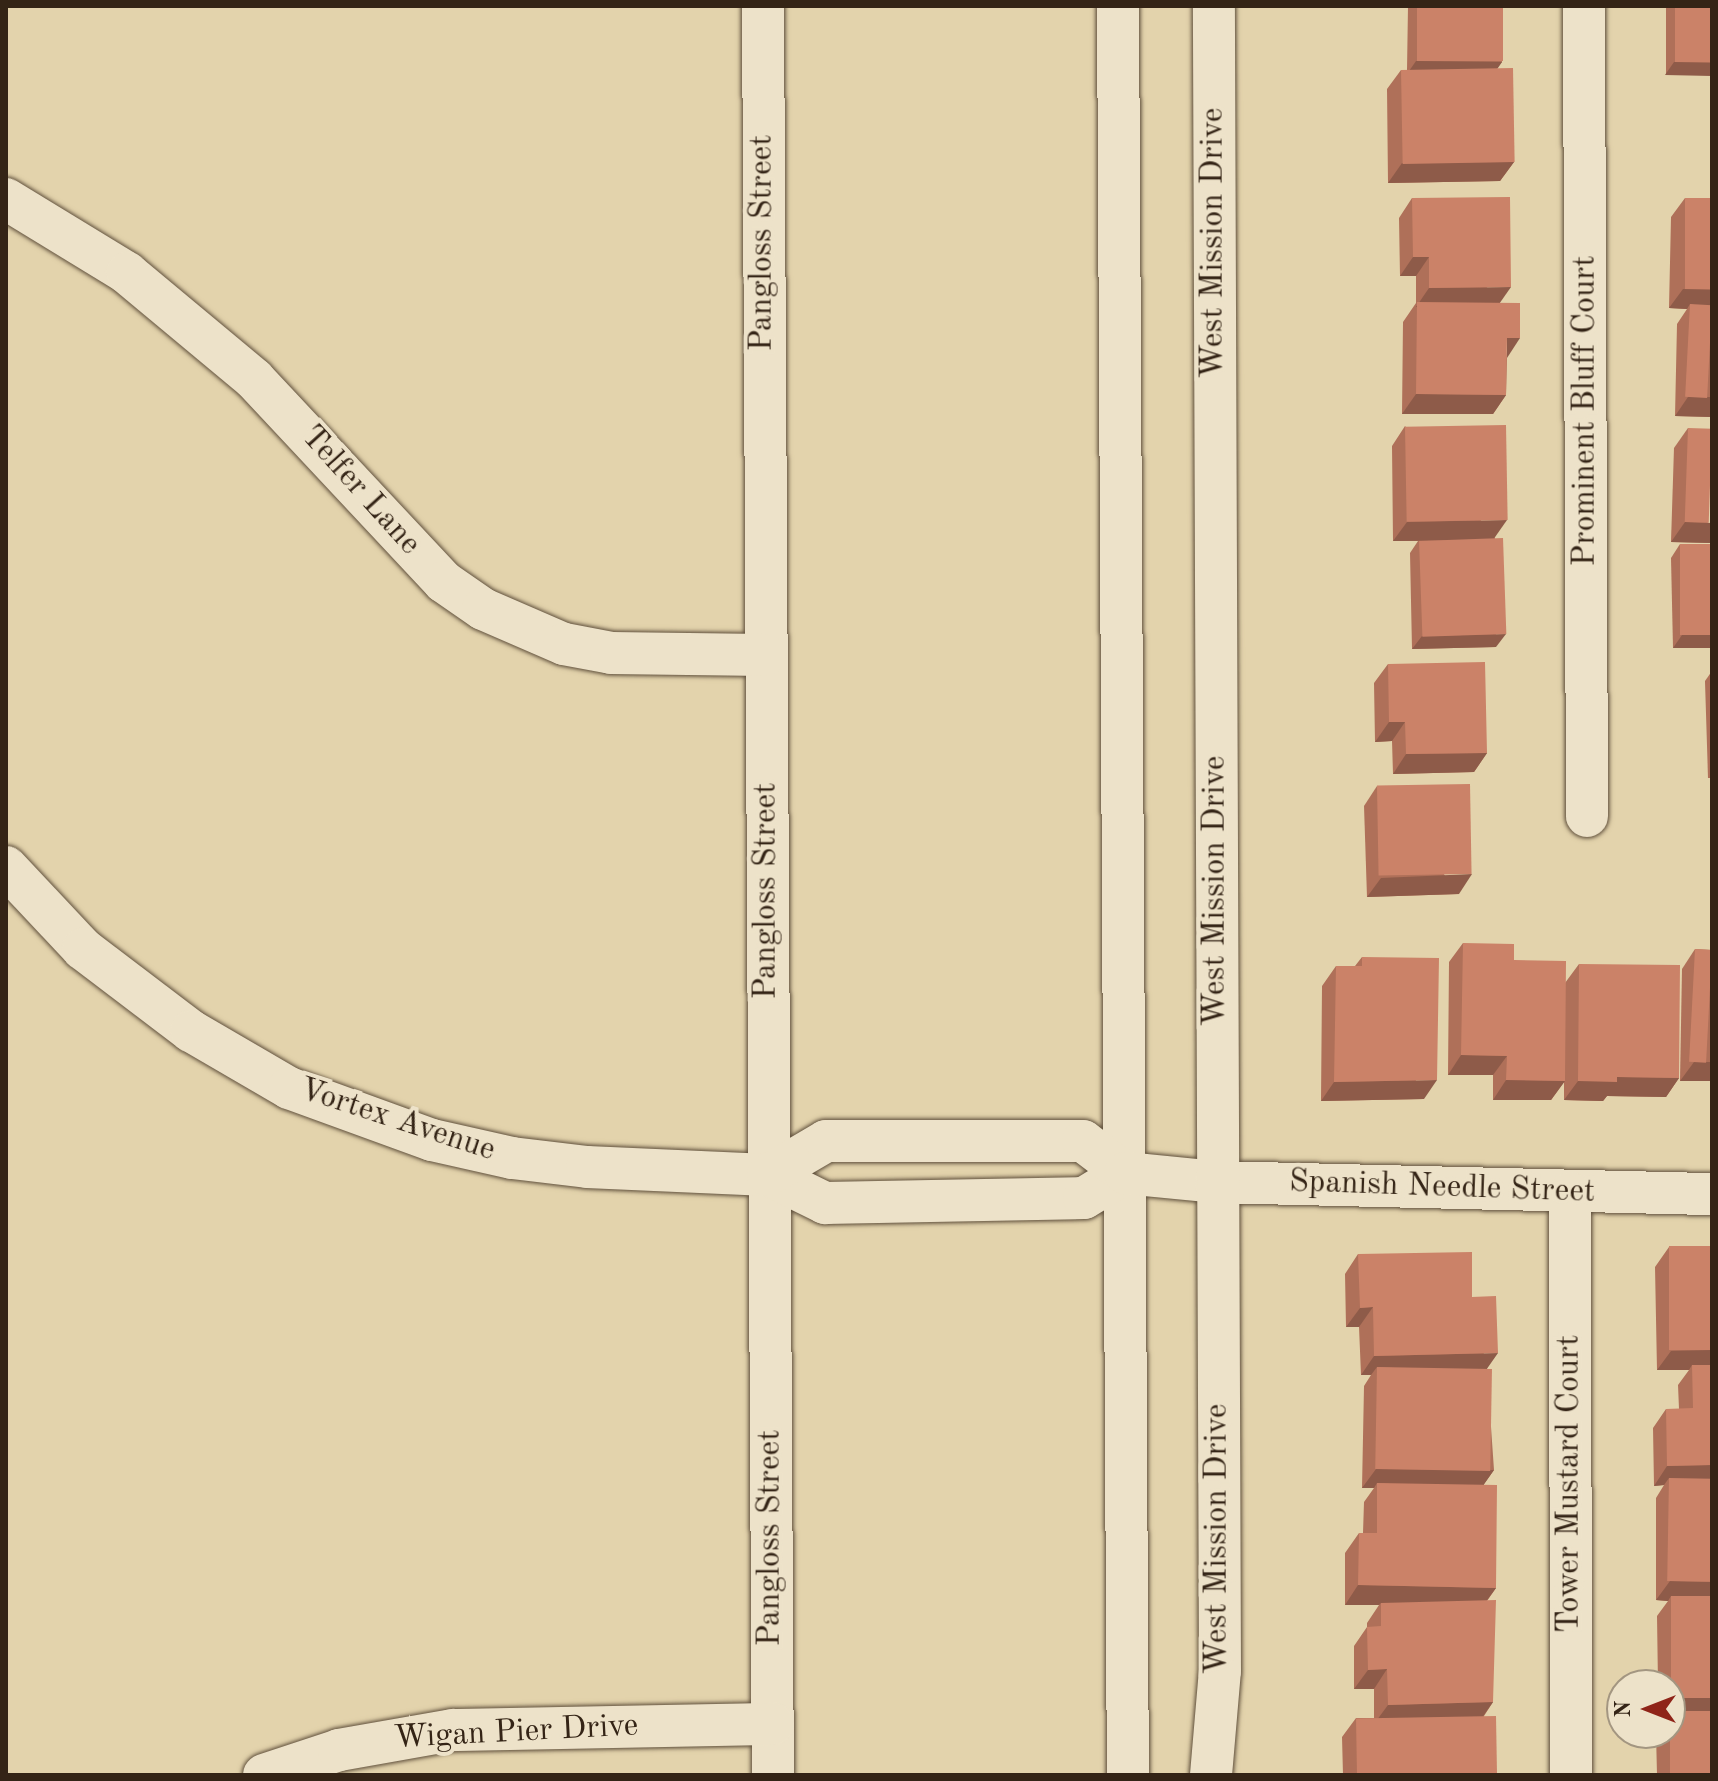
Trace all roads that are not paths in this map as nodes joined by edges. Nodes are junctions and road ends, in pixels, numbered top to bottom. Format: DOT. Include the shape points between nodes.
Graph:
graph roads {
  1 [pos="763,6"];
  2 [pos="1118,6"];
  3 [pos="1214,6"];
  4 [pos="1584,6"];
  5 [pos="6,199"];
  6 [pos="765,655"];
  7 [pos="1587,816"];
  8 [pos="14,890"];
  9 [pos="1125,1173"];
  10 [pos="768,1175"];
  11 [pos="1216,1182"];
  12 [pos="1570,1193"];
  13 [pos="1712,1194"];
  14 [pos="773,1724"];
  15 [pos="264,1775"];
  16 [pos="773,1775"];
  17 [pos="1128,1775"];
  18 [pos="1211,1775"];
  19 [pos="1571,1775"];
  1 -- 6 [label="street, Pangloss Street"];
  2 -- 9 [label="street"];
  3 -- 11 [label="street, West Mission Drive"];
  4 -- 7 [label="street, Prominent Bluff Court"];
  5 -- 6 [label="street, Telfer Lane" via="127,273 243,369 312,435 444,582 483,609 564,644 611,653"];
  6 -- 10 [label="street, Pangloss Street"];
  8 -- 10 [label="street, Vortex Avenue" via="191,1031 289,1088 357,1115 512,1158"];
  9 -- 10 [label="street, Vortex Avenue" via="1084,1198 825,1203"];
  9 -- 10 [label="street" via="1083,1141 826,1141"];
  9 -- 11 [label="street, Spanish Needle Street"];
  9 -- 17 [label="street"];
  10 -- 14 [label="street, Pangloss Street"];
  11 -- 12 [label="street, Spanish Needle Street"];
  11 -- 18 [label="street, West Mission Drive" via="1220,1671"];
  12 -- 13 [label="street, Spanish Needle Street"];
  12 -- 19 [label="street, Tower Mustard Court"];
  14 -- 15 [label="street, Wigan Pier Drive" via="453,1730 339,1750"];
  14 -- 16 [label="street, Pangloss Street"];
}
